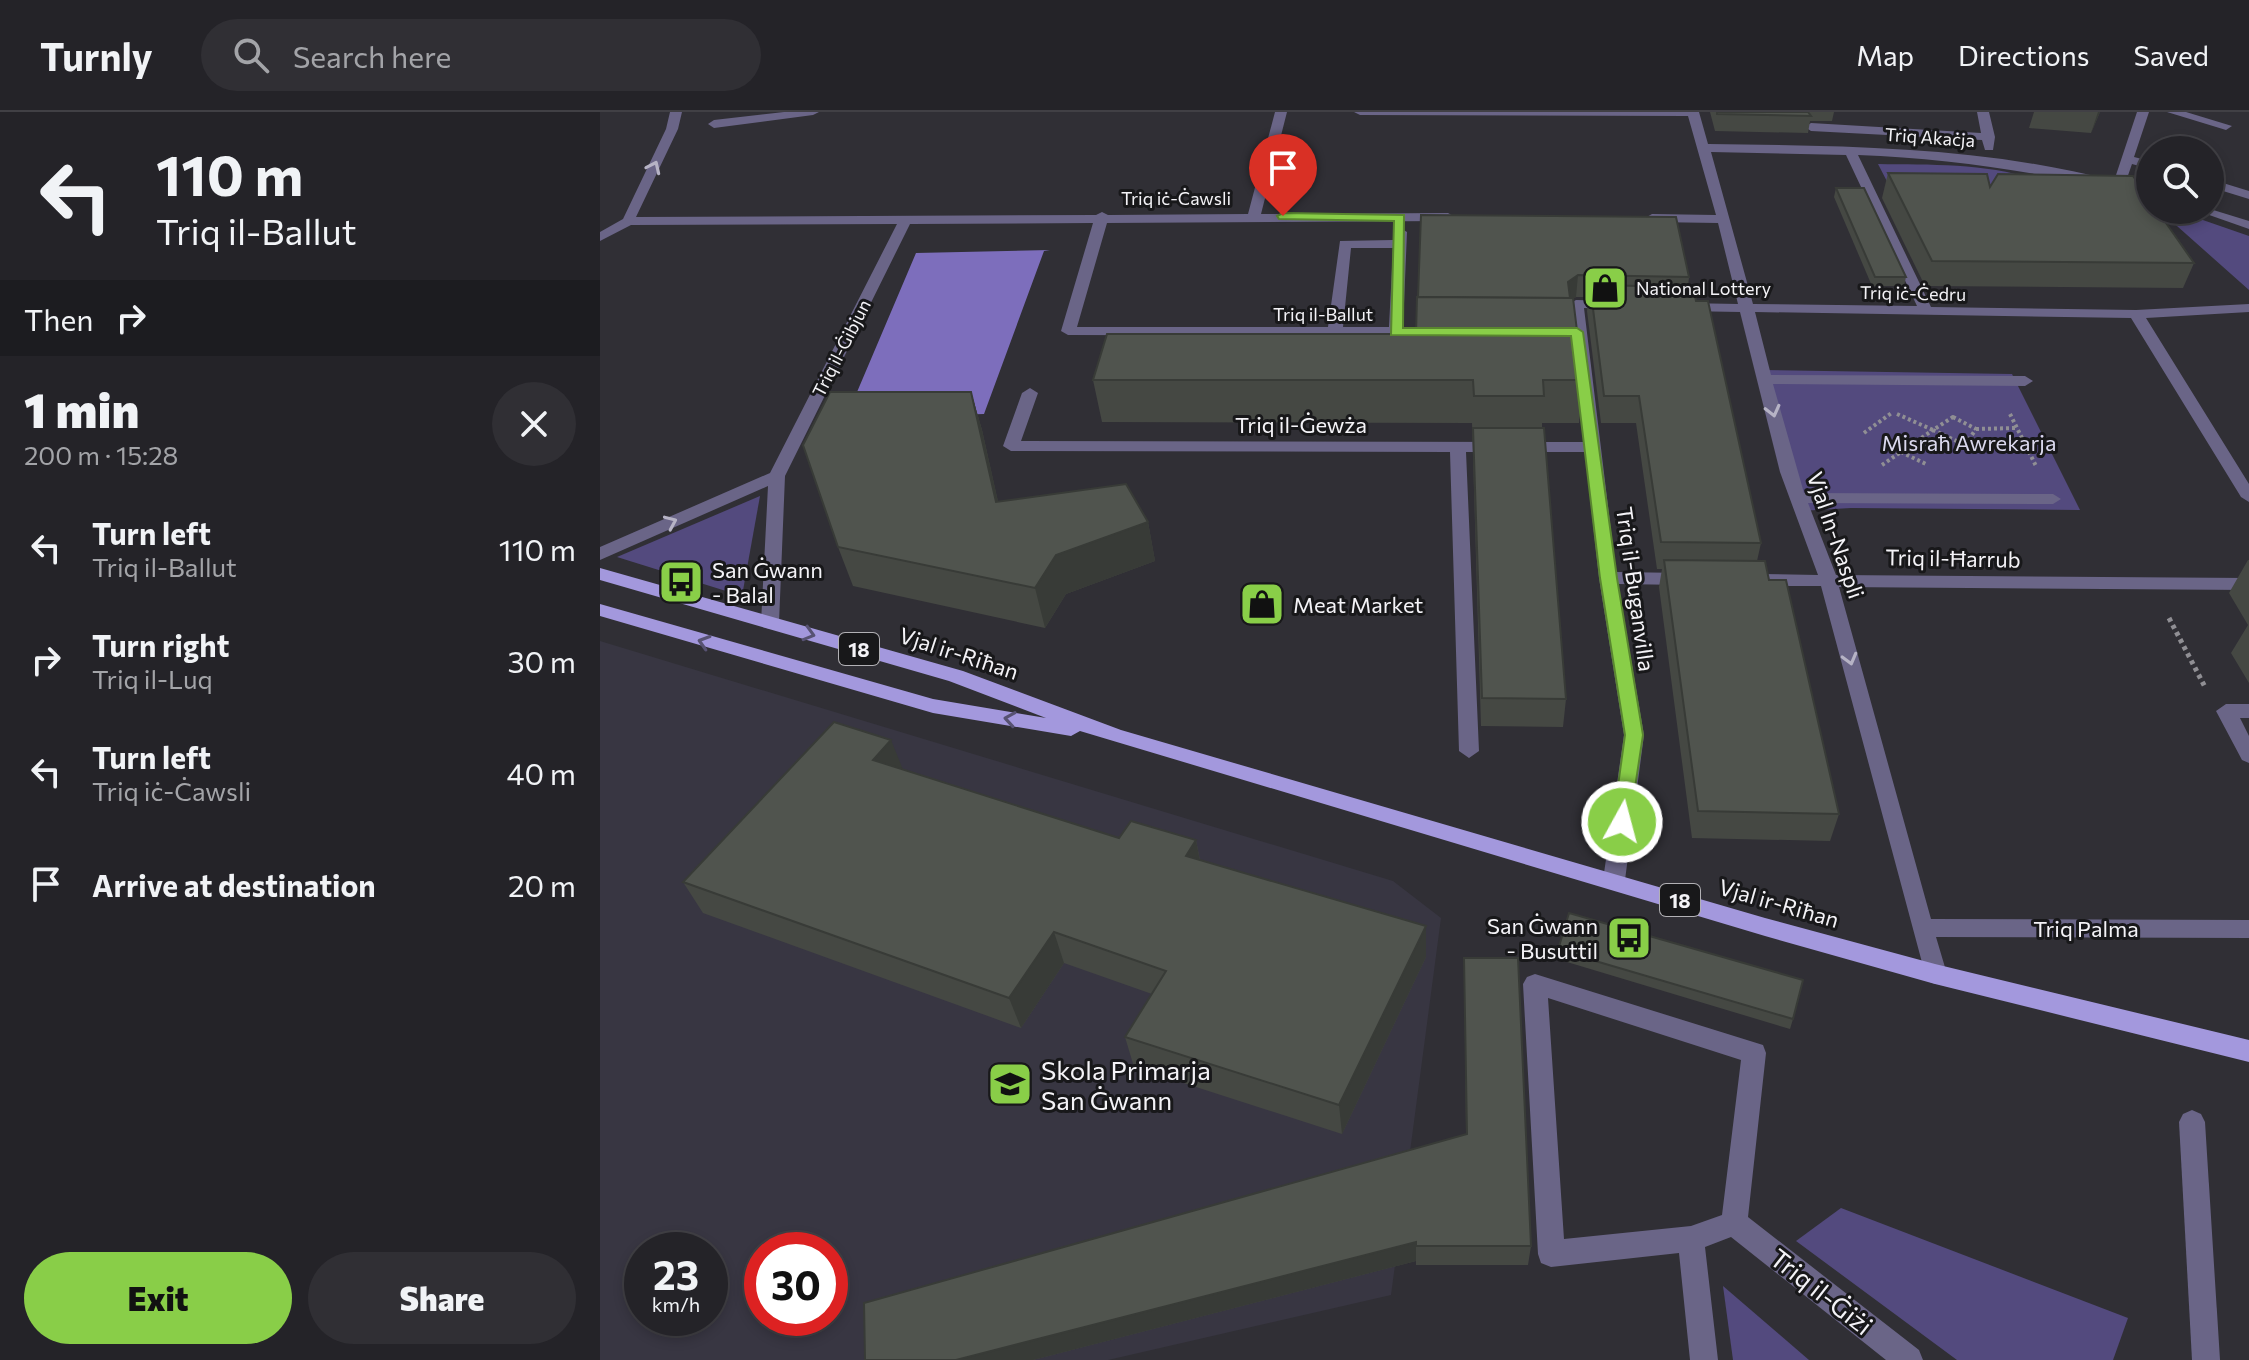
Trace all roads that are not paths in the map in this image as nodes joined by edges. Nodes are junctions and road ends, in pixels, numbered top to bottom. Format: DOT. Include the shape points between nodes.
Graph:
graph roads {
  1 [pos="676,112"];
  2 [pos="813,112"];
  3 [pos="1281,112"];
  4 [pos="1360,112"];
  5 [pos="1413,112"];
  6 [pos="1808,112"];
  7 [pos="1983,112"];
  8 [pos="2143,112"];
  9 [pos="2173,112"];
  10 [pos="1560,113"];
  11 [pos="1693,113"];
  12 [pos="714,124"];
  13 [pos="2226,126"];
  14 [pos="1811,127"];
  15 [pos="1989,137"];
  16 [pos="1703,148"];
  17 [pos="1813,149"];
  18 [pos="1850,150"];
  19 [pos="2126,158"];
  20 [pos="1989,159"];
  21 [pos="2136,161"];
  22 [pos="2119,185"];
  23 [pos="2224,187"];
  24 [pos="2136,190"];
  25 [pos="2249,195"];
  26 [pos="1102,216"];
  27 [pos="1254,216"];
  28 [pos="2224,216"];
  29 [pos="1400,217"];
  30 [pos="1462,217"];
  31 [pos="1632,218"];
  32 [pos="1724,219"];
  33 [pos="628,221"];
  34 [pos="905,221"];
  35 [pos="2247,222"];
  36 [pos="600,237"];
  37 [pos="1400,244"];
  38 [pos="1638,306"];
  39 [pos="1669,307"];
  40 [pos="1746,308"];
  41 [pos="2249,308"];
  42 [pos="1926,311"];
  43 [pos="2136,314"];
  44 [pos="1335,332"];
  45 [pos="1396,332"];
  46 [pos="1456,332"];
  47 [pos="1763,379"];
  48 [pos="2025,381"];
  49 [pos="1030,393"];
  50 [pos="1458,446"];
  51 [pos="1592,447"];
  52 [pos="777,476"];
  53 [pos="2249,497"];
  54 [pos="1796,498"];
  55 [pos="2053,499"];
  56 [pos="600,554"];
  57 [pos="600,574"];
  58 [pos="1608,578"];
  59 [pos="1703,579"];
  60 [pos="1735,580"];
  61 [pos="1829,581"];
  62 [pos="2249,584"];
  63 [pos="600,610"];
  64 [pos="770,623"];
  65 [pos="2249,711"];
  66 [pos="1115,736"];
  67 [pos="1469,751"];
  68 [pos="2249,755"];
  69 [pos="1614,880"];
  70 [pos="1923,928"];
  71 [pos="2249,929"];
  72 [pos="1935,974"];
  73 [pos="2249,1051"];
  74 [pos="2192,1122"];
  75 [pos="1734,1223"];
  76 [pos="1691,1239"];
  77 [pos="1704,1360"];
  78 [pos="1909,1360"];
  79 [pos="2206,1360"];
  33 -- 1 [label="street, one-way"];
  2 -- 12 [label="street"];
  3 -- 27 [label="street"];
  4 -- 5 [label="street"];
  5 -- 10 [label="street"];
  6 -- 14 [label="street"];
  7 -- 15 [label="street"];
  8 -- 19 [label="street"];
  9 -- 13 [label="street"];
  10 -- 11 [label="street"];
  11 -- 16 [label="street, Vjal In-Naspli"];
  14 -- 15 [label="street, Triq Akaċja"];
  14 -- 17 [label="street"];
  15 -- 20 [label="street"];
  16 -- 17 [label="street, Triq Akaċja"];
  16 -- 32 [label="street, Vjal In-Naspli"];
  17 -- 18 [label="street, Triq Akaċja"];
  18 -- 20 [label="street, Triq Akaċja"];
  18 -- 42 [label="street"];
  19 -- 21 [label="street"];
  19 -- 22 [label="street"];
  20 -- 22 [label="street, Triq Akaċja"];
  22 -- 24 [label="street, Triq Akaċja"];
  23 -- 25 [label="street"];
  26 -- 27 [label="street, Triq iċ-Ċawsli"];
  26 -- 34 [label="street, Triq iċ-Ċawsli"];
  26 -- 44 [label="street, Triq il-Ballut" via="1068,331"];
  27 -- 29 [label="street, Triq iċ-Ċawsli"];
  28 -- 35 [label="street"];
  29 -- 30 [label="street, Triq iċ-Ċawsli"];
  29 -- 37 [label="street"];
  31 -- 32 [label="street"];
  32 -- 40 [label="street, Vjal In-Naspli"];
  33 -- 34 [label="street, Triq iċ-Ċawsli"];
  33 -- 36 [label="street"];
  34 -- 52 [label="street, Triq il-Ġibjun"];
  37 -- 44 [label="street" via="1345,244"];
  37 -- 45 [label="street"];
  38 -- 51 [label="street, Triq il-Buganvilla" via="1576,304 1569,332"];
  39 -- 40 [label="street, Triq iċ-Ċedru"];
  40 -- 42 [label="street, Triq iċ-Ċedru"];
  40 -- 47 [label="street, Vjal In-Naspli"];
  41 -- 43 [label="street, Triq iċ-Ċedru"];
  42 -- 43 [label="street, Triq iċ-Ċedru"];
  43 -- 53 [label="street"];
  44 -- 45 [label="street, Triq il-Ballut"];
  45 -- 46 [label="street, Triq il-Ballut"];
  47 -- 48 [label="street"];
  47 -- 54 [label="street, Vjal In-Naspli, one-way"];
  49 -- 50 [label="street, Triq il-Ġewża" via="1011,446"];
  50 -- 51 [label="street, Triq il-Ġewża"];
  50 -- 67 [label="street"];
  51 -- 58 [label="street, Triq il-Buganvilla"];
  56 -- 52 [label="street, one-way"];
  52 -- 64 [label="street, Triq il-Ġibjun"];
  54 -- 55 [label="street"];
  54 -- 61 [label="street, Vjal In-Naspli"];
  57 -- 64 [label="main road, Vjal ir-Riħan / 18"];
  58 -- 59 [label="street"];
  58 -- 69 [label="street, Triq il-Buganvilla" via="1634,735"];
  60 -- 61 [label="street, Triq il-Ħarrub"];
  61 -- 62 [label="street, Triq il-Ħarrub"];
  61 -- 70 [label="street, Vjal In-Naspli, one-way"];
  66 -- 63 [label="main road, Vjal ir-Riħan / 18, one-way" via="933,706"];
  64 -- 66 [label="main road, Vjal ir-Riħan / 18, one-way" via="956,676"];
  65 -- 68 [label="street" via="2226,711"];
  66 -- 69 [label="main road, Vjal ir-Riħan / 18"];
  69 -- 72 [label="main road, Vjal ir-Riħan / 18"];
  70 -- 71 [label="street, Triq Palma"];
  70 -- 72 [label="street, Vjal In-Naspli"];
  72 -- 73 [label="main road, Vjal ir-Riħan / 18"];
  74 -- 79 [label="street"];
  75 -- 76 [label="street"];
  75 -- 76 [label="street" via="1754,1053 1535,984 1551,1254"];
  75 -- 78 [label="street, Triq il-Ġiżi"];
  76 -- 77 [label="street"];
}
